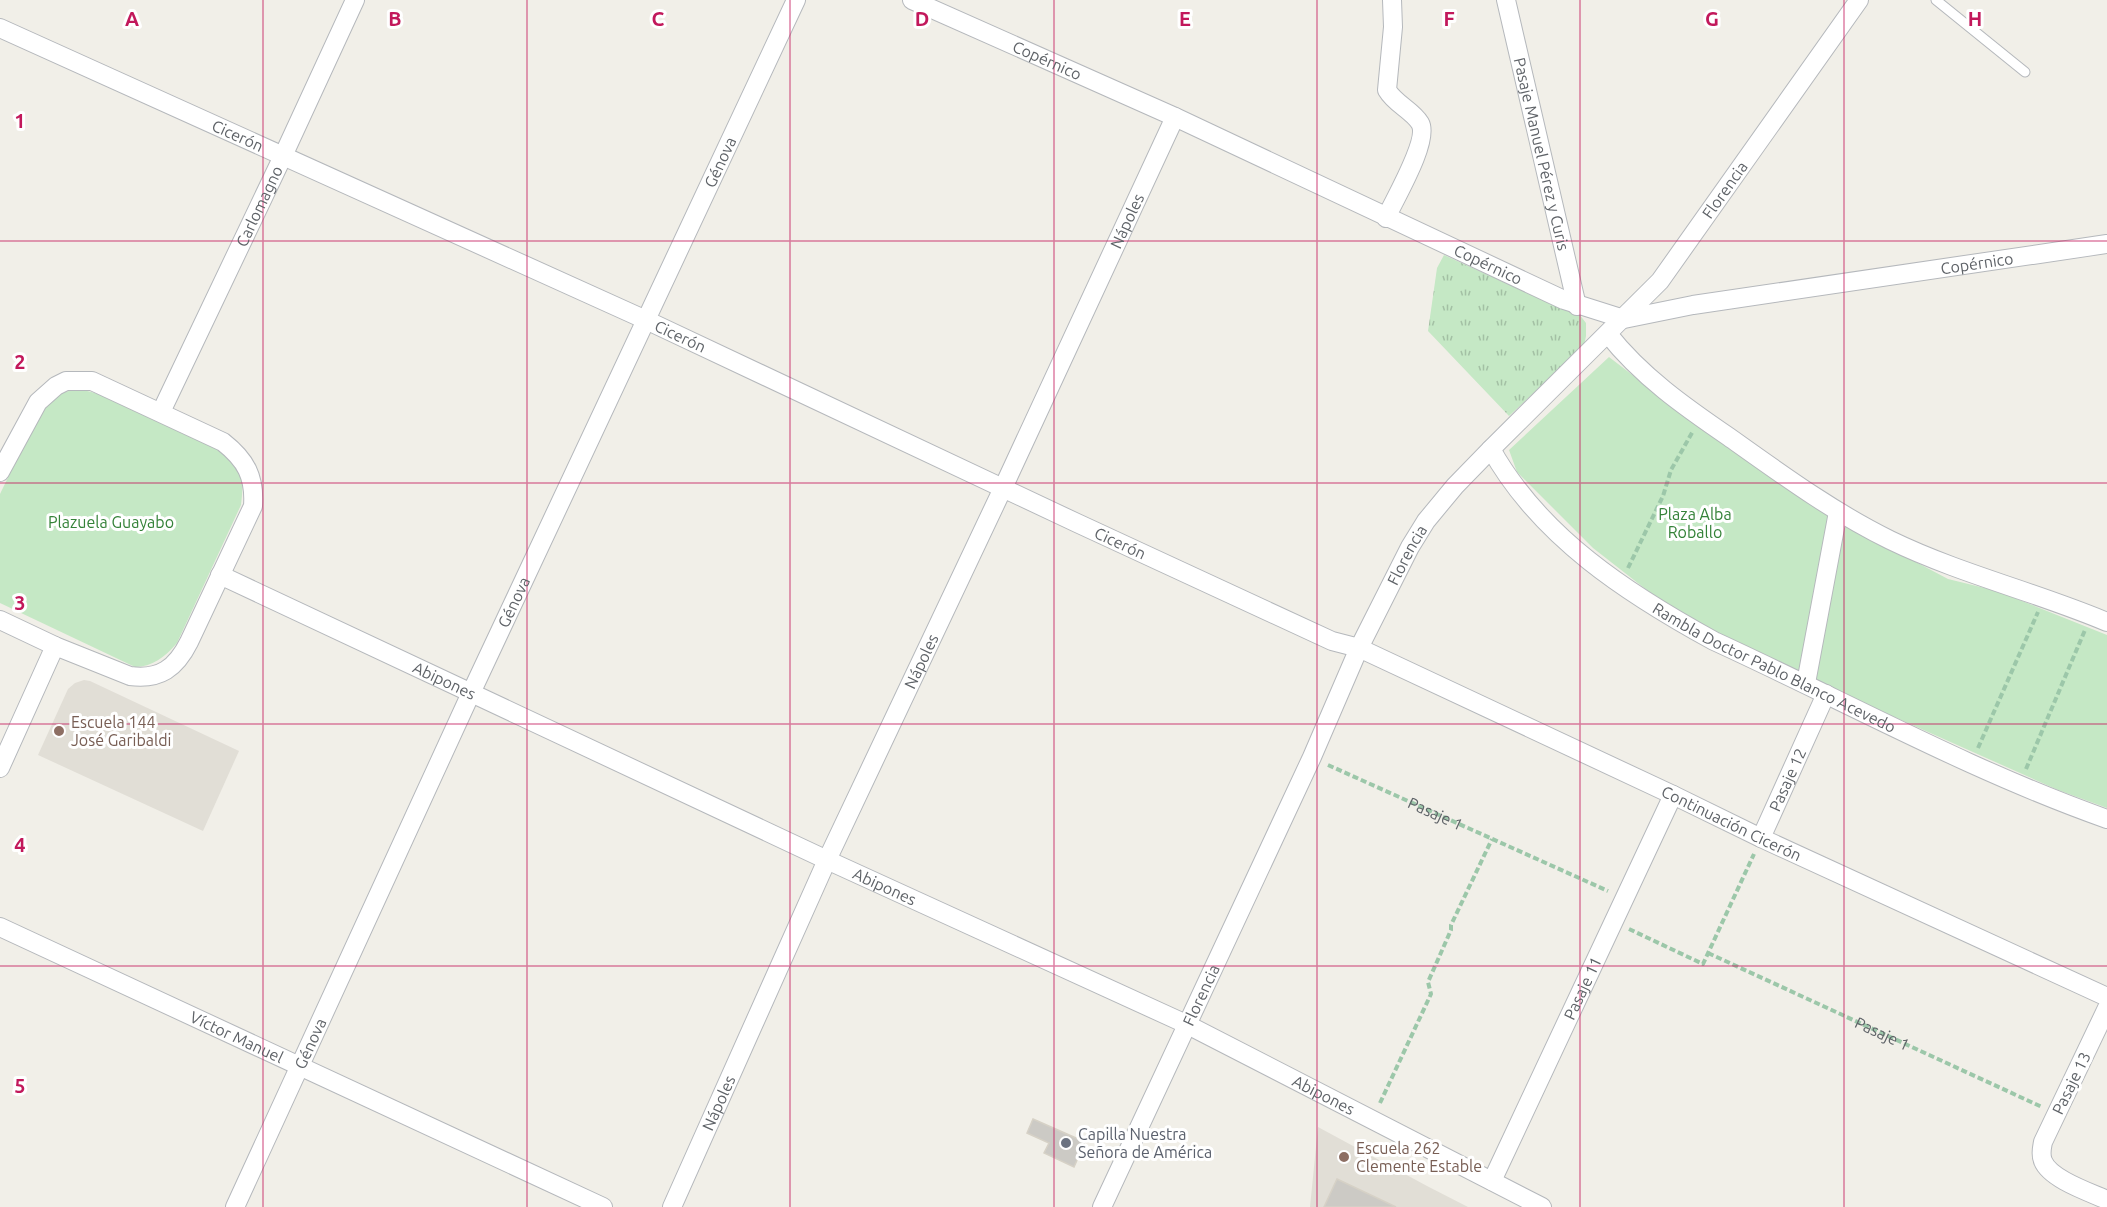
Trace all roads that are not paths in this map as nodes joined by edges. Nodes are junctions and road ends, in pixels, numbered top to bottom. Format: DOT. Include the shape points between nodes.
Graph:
graph roads {
  1 [pos="355,0"];
  2 [pos="796,0"];
  3 [pos="912,0"];
  4 [pos="1392,0"];
  5 [pos="1506,0"];
  6 [pos="1859,0"];
  7 [pos="1936,0"];
  8 [pos="0,27"];
  9 [pos="2025,72"];
  10 [pos="1175,117"];
  11 [pos="283,156"];
  12 [pos="1386,218"];
  13 [pos="2107,244"];
  14 [pos="1577,306"];
  15 [pos="1624,319"];
  16 [pos="646,320"];
  17 [pos="1608,334"];
  18 [pos="160,412"];
  19 [pos="1491,449"];
  20 [pos="0,472"];
  21 [pos="1003,488"];
  22 [pos="1838,512"];
  23 [pos="220,575"];
  24 [pos="2099,618"];
  25 [pos="0,620"];
  26 [pos="55,646"];
  27 [pos="1359,648"];
  28 [pos="1806,683"];
  29 [pos="471,693"];
  30 [pos="1826,694"];
  31 [pos="0,768"];
  32 [pos="1672,795"];
  33 [pos="2107,819"];
  34 [pos="1761,838"];
  35 [pos="827,860"];
  36 [pos="0,927"];
  37 [pos="2107,997"];
  38 [pos="2107,1008"];
  39 [pos="1186,1024"];
  40 [pos="300,1066"];
  41 [pos="1492,1181"];
  42 [pos="2107,1200"];
  43 [pos="235,1207"];
  44 [pos="603,1207"];
  45 [pos="672,1207"];
  46 [pos="1102,1207"];
  47 [pos="1542,1207"];
  1 -- 11 [label="street, Carlomagno"];
  2 -- 16 [label="street, Génova"];
  3 -- 10 [label="street, Copérnico"];
  4 -- 12 [label="street" via="1387,90 1419,122 1422,130 1416,156"];
  5 -- 14 [label="street, Pasaje Manuel Pérez y Curis"];
  6 -- 15 [label="street, Florencia" via="1660,281"];
  7 -- 9 [label="lane"];
  8 -- 11 [label="street, Cicerón"];
  10 -- 12 [label="street, Copérnico"];
  10 -- 21 [label="street, Nápoles"];
  11 -- 16 [label="street, Cicerón"];
  11 -- 18 [label="street, Carlomagno"];
  12 -- 14 [label="street, Copérnico"];
  13 -- 15 [label="street, Copérnico" via="1693,305"];
  14 -- 15 [label="street, Copérnico"];
  15 -- 17 [label="street, Florencia"];
  16 -- 21 [label="street, Cicerón"];
  16 -- 29 [label="street, Génova"];
  17 -- 19 [label="street, Florencia"];
  17 -- 22 [label="street" via="1644,373 1701,418"];
  18 -- 20 [label="street" via="92,381 64,383 38,402"];
  18 -- 23 [label="street" via="223,442 249,471 253,506"];
  19 -- 27 [label="street, Florencia" via="1426,521"];
  19 -- 28 [label="street, Rambla Doctor Pablo Blanco Acevedo" via="1529,505 1581,555 1620,584 1714,641"];
  21 -- 27 [label="street, Cicerón" via="1332,640"];
  21 -- 35 [label="street, Nápoles"];
  22 -- 24 [label="street" via="1891,540 1987,580"];
  22 -- 28 [label="street"];
  23 -- 26 [label="street" via="182,656 157,675 130,676"];
  23 -- 29 [label="street, Abipones"];
  25 -- 26 [label="street"];
  26 -- 31 [label="street"];
  27 -- 32 [label="street, Continuación Cicerón"];
  27 -- 39 [label="street, Florencia"];
  28 -- 30 [label="street, Rambla Doctor Pablo Blanco Acevedo"];
  29 -- 35 [label="street, Abipones"];
  29 -- 40 [label="street, Génova"];
  30 -- 33 [label="street, Rambla Doctor Pablo Blanco Acevedo" via="2019,785"];
  30 -- 34 [label="street, Pasaje 12"];
  32 -- 34 [label="street, Continuación Cicerón"];
  32 -- 41 [label="street, Pasaje 11"];
  34 -- 37 [label="street, Continuación Cicerón"];
  35 -- 39 [label="street, Abipones"];
  35 -- 45 [label="street, Nápoles"];
  36 -- 40 [label="street, Víctor Manuel"];
  38 -- 42 [label="street, Pasaje 13" via="2041,1152 2055,1175"];
  39 -- 41 [label="street, Abipones"];
  39 -- 46 [label="street, Florencia"];
  40 -- 43 [label="street, Génova"];
  40 -- 44 [label="street, Víctor Manuel"];
  41 -- 47 [label="street, Abipones"];
}
